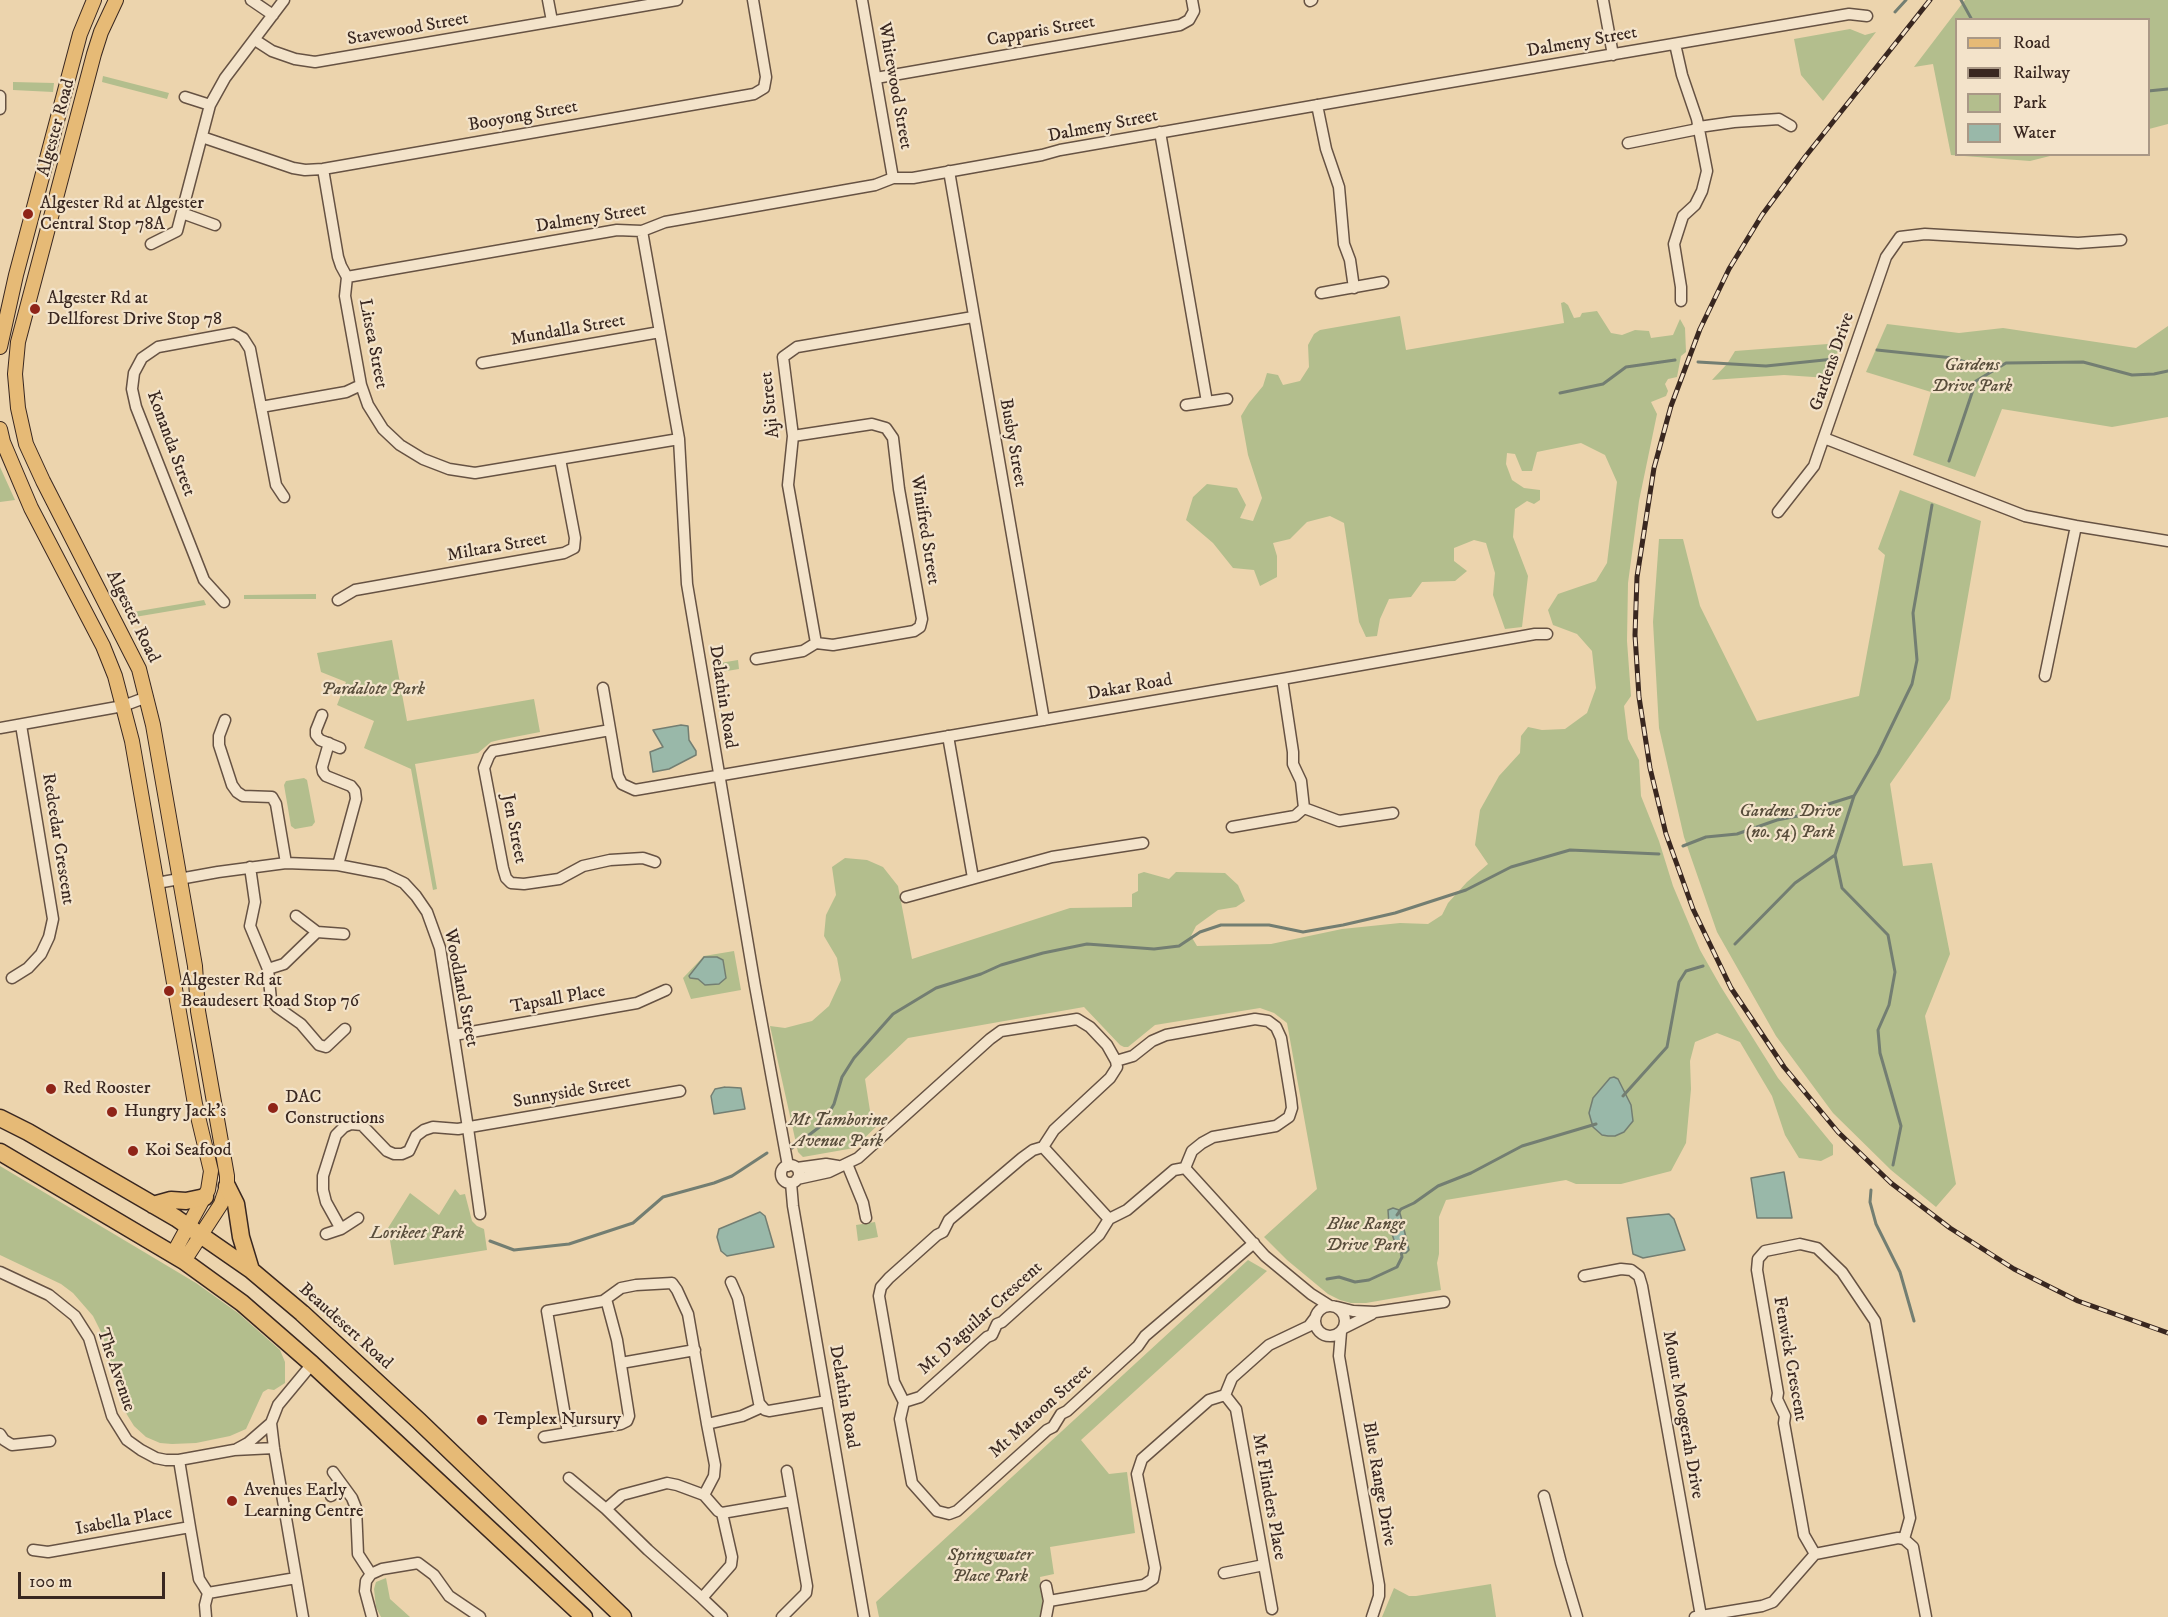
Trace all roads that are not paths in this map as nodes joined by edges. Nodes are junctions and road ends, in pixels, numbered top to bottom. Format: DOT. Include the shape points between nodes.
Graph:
graph roads {
  1 [pos="94,0"];
  2 [pos="116,0"];
  3 [pos="250,0"];
  4 [pos="284,0"];
  5 [pos="548,0"];
  6 [pos="677,0"];
  7 [pos="753,0"];
  8 [pos="862,0"];
  9 [pos="1192,0"];
  10 [pos="1603,0"];
  11 [pos="273,15"];
  12 [pos="1867,16"];
  13 [pos="552,21"];
  14 [pos="255,40"];
  15 [pos="1676,44"];
  16 [pos="1612,55"];
  17 [pos="876,78"];
  18 [pos="0,96"];
  19 [pos="184,97"];
  20 [pos="210,105"];
  21 [pos="1317,105"];
  22 [pos="0,109"];
  23 [pos="1791,126"];
  24 [pos="1699,127"];
  25 [pos="1160,132"];
  26 [pos="202,137"];
  27 [pos="1628,143"];
  28 [pos="323,169"];
  29 [pos="949,171"];
  30 [pos="893,178"];
  31 [pos="182,213"];
  32 [pos="215,225"];
  33 [pos="642,231"];
  34 [pos="2121,240"];
  35 [pos="151,244"];
  36 [pos="347,277"];
  37 [pos="1383,282"];
  38 [pos="1354,288"];
  39 [pos="1321,293"];
  40 [pos="1681,301"];
  41 [pos="973,317"];
  42 [pos="660,332"];
  43 [pos="0,347"];
  44 [pos="482,363"];
  45 [pos="361,385"];
  46 [pos="1227,399"];
  47 [pos="1207,402"];
  48 [pos="1186,405"];
  49 [pos="261,407"];
  50 [pos="0,429"];
  51 [pos="793,436"];
  52 [pos="1824,438"];
  53 [pos="679,439"];
  54 [pos="560,459"];
  55 [pos="284,497"];
  56 [pos="1778,512"];
  57 [pos="2076,526"];
  58 [pos="2168,541"];
  59 [pos="338,600"];
  60 [pos="224,602"];
  61 [pos="1547,634"];
  62 [pos="816,643"];
  63 [pos="756,659"];
  64 [pos="2045,676"];
  65 [pos="1282,679"];
  66 [pos="603,688"];
  67 [pos="147,697"];
  68 [pos="123,706"];
  69 [pos="322,715"];
  70 [pos="225,720"];
  71 [pos="1044,720"];
  72 [pos="21,725"];
  73 [pos="0,728"];
  74 [pos="610,730"];
  75 [pos="948,736"];
  76 [pos="329,743"];
  77 [pos="340,748"];
  78 [pos="718,776"];
  79 [pos="1304,808"];
  80 [pos="1393,813"];
  81 [pos="1232,827"];
  82 [pos="1143,843"];
  83 [pos="655,862"];
  84 [pos="286,863"];
  85 [pos="338,865"];
  86 [pos="250,867"];
  87 [pos="973,878"];
  88 [pos="180,879"];
  89 [pos="156,883"];
  90 [pos="906,897"];
  91 [pos="296,916"];
  92 [pos="317,932"];
  93 [pos="344,934"];
  94 [pos="268,969"];
  95 [pos="12,978"];
  96 [pos="666,990"];
  97 [pos="345,1029"];
  98 [pos="454,1035"];
  99 [pos="1116,1061"];
  100 [pos="680,1091"];
  101 [pos="0,1118"];
  102 [pos="468,1128"];
  103 [pos="1043,1147"];
  104 [pos="0,1152"];
  105 [pos="843,1165"];
  106 [pos="1189,1172"];
  107 [pos="794,1174"];
  108 [pos="227,1186"];
  109 [pos="204,1197"];
  110 [pos="153,1205"];
  111 [pos="480,1214"];
  112 [pos="358,1218"];
  113 [pos="866,1218"];
  114 [pos="1109,1219"];
  115 [pos="341,1229"];
  116 [pos="195,1231"];
  117 [pos="326,1234"];
  118 [pos="1254,1243"];
  119 [pos="179,1258"];
  120 [pos="251,1270"];
  121 [pos="0,1272"];
  122 [pos="1584,1276"];
  123 [pos="731,1282"];
  124 [pos="1311,1294"];
  125 [pos="606,1299"];
  126 [pos="1444,1302"];
  127 [pos="1333,1306"];
  128 [pos="1375,1312"];
  129 [pos="1316,1315"];
  130 [pos="1342,1330"];
  131 [pos="1293,1334"];
  132 [pos="1323,1334"];
  133 [pos="695,1350"];
  134 [pos="1339,1356"];
  135 [pos="621,1363"];
  136 [pos="312,1364"];
  137 [pos="1225,1395"];
  138 [pos="827,1401"];
  139 [pos="904,1402"];
  140 [pos="762,1407"];
  141 [pos="272,1423"];
  142 [pos="707,1424"];
  143 [pos="568,1433"];
  144 [pos="0,1434"];
  145 [pos="544,1437"];
  146 [pos="50,1441"];
  147 [pos="274,1448"];
  148 [pos="234,1450"];
  149 [pos="179,1460"];
  150 [pos="333,1472"];
  151 [pos="787,1472"];
  152 [pos="569,1478"];
  153 [pos="344,1486"];
  154 [pos="704,1495"];
  155 [pos="331,1496"];
  156 [pos="1544,1496"];
  157 [pos="792,1501"];
  158 [pos="606,1509"];
  159 [pos="723,1513"];
  160 [pos="190,1527"];
  161 [pos="1904,1539"];
  162 [pos="33,1550"];
  163 [pos="1815,1554"];
  164 [pos="1264,1565"];
  165 [pos="1224,1573"];
  166 [pos="371,1574"];
  167 [pos="296,1578"];
  168 [pos="1046,1586"];
  169 [pos="208,1593"];
  170 [pos="702,1598"];
  171 [pos="1049,1601"];
  172 [pos="1272,1609"];
  173 [pos="206,1617"];
  174 [pos="303,1617"];
  175 [pos="372,1617"];
  176 [pos="480,1617"];
  177 [pos="584,1617"];
  178 [pos="623,1617"];
  179 [pos="722,1617"];
  180 [pos="782,1617"];
  181 [pos="864,1617"];
  182 [pos="1046,1617"];
  183 [pos="1372,1617"];
  184 [pos="1577,1617"];
  185 [pos="1698,1617"];
  186 [pos="1926,1617"];
  1 -- 43 [label="main road, Algester Road" via="80,34"];
  2 -- 67 [label="main road, Algester Road" via="94,54 18,342 15,374 26,444 139,669"];
  3 -- 11 [label="street"];
  4 -- 11 [label="street"];
  5 -- 13 [label="street"];
  6 -- 13 [label="street, Stavewood Street"];
  7 -- 28 [label="street, Booyong Street" via="766,77 764,88 754,94"];
  8 -- 17 [label="street, Whitewood Street"];
  9 -- 17 [label="street, Capparis Street" via="1194,11 1190,20 1180,25"];
  10 -- 16 [label="street"];
  11 -- 14 [label="street"];
  12 -- 15 [label="street, Dalmeny Street" via="1849,14"];
  13 -- 14 [label="street, Stavewood Street" via="315,62 272,51"];
  14 -- 20 [label="street" via="225,78"];
  15 -- 16 [label="street, Dalmeny Street"];
  15 -- 24 [label="street"];
  16 -- 21 [label="street, Dalmeny Street"];
  17 -- 30 [label="street, Whitewood Street"];
  18 -- 22 [label="street"];
  19 -- 20 [label="street"];
  20 -- 26 [label="street"];
  21 -- 25 [label="street, Dalmeny Street"];
  21 -- 38 [label="street" via="1339,187 1344,244"];
  23 -- 24 [label="street" via="1779,119"];
  24 -- 27 [label="street"];
  24 -- 40 [label="street" via="1707,171 1702,191 1683,216 1674,244"];
  25 -- 29 [label="street, Dalmeny Street"];
  25 -- 47 [label="street"];
  26 -- 28 [label="street, Booyong Street" via="293,168"];
  26 -- 31 [label="street"];
  28 -- 36 [label="street, Litsea Street" via="339,257"];
  29 -- 30 [label="street, Dalmeny Street"];
  29 -- 41 [label="street, Busby Street"];
  30 -- 33 [label="street, Dalmeny Street" via="874,185 665,222"];
  31 -- 32 [label="street"];
  31 -- 35 [label="street" via="177,231"];
  33 -- 36 [label="street, Dalmeny Street" via="617,230"];
  33 -- 42 [label="street, Delathin Road"];
  34 -- 52 [label="street, Gardens Drive" via="2078,243 1925,234 1900,237 1886,257"];
  36 -- 45 [label="street, Litsea Street" via="345,296"];
  37 -- 38 [label="street"];
  38 -- 39 [label="street"];
  41 -- 51 [label="street, Aji Street" via="797,347 783,357"];
  41 -- 71 [label="street, Busby Street"];
  42 -- 44 [label="street, Mundalla Street"];
  42 -- 53 [label="street, Delathin Road"];
  45 -- 49 [label="street" via="346,392"];
  45 -- 54 [label="street, Litsea Street" via="383,429 423,459 449,469 475,473"];
  46 -- 47 [label="street"];
  47 -- 48 [label="street"];
  49 -- 55 [label="street" via="276,485"];
  49 -- 60 [label="street, Konanda Street" via="250,349 234,333 158,347 142,358 134,374 136,407 199,569"];
  50 -- 68 [label="main road" via="30,508 103,646"];
  51 -- 62 [label="street, Aji Street" via="788,485"];
  51 -- 62 [label="street, Winifred Street" via="872,424 886,428 893,438 922,619 914,631 832,645"];
  52 -- 56 [label="street" via="1814,466"];
  52 -- 57 [label="street, Gardens Drive" via="2025,516"];
  53 -- 54 [label="street, Litsea Street"];
  53 -- 78 [label="street, Delathin Road" via="687,584"];
  54 -- 59 [label="street, Miltara Street" via="574,548 564,553 355,590"];
  57 -- 58 [label="street, Gardens Drive"];
  57 -- 64 [label="street"];
  61 -- 65 [label="street, Dakar Road"];
  62 -- 63 [label="street" via="803,651"];
  65 -- 71 [label="street, Dakar Road"];
  65 -- 79 [label="street" via="1293,764 1301,781"];
  66 -- 74 [label="street"];
  67 -- 68 [label="street"];
  67 -- 88 [label="main road, Algester Road"];
  68 -- 72 [label="street"];
  68 -- 89 [label="main road"];
  69 -- 76 [label="street" via="316,735"];
  70 -- 84 [label="street" via="219,745 232,785 243,796 272,797"];
  71 -- 75 [label="street, Dakar Road"];
  72 -- 73 [label="street"];
  72 -- 95 [label="street, Redcedar Crescent" via="53,919 41,954"];
  74 -- 78 [label="street, Dakar Road" via="618,776 628,788"];
  74 -- 83 [label="street, Jen Street" via="494,751 489,756 484,768 506,878 524,885 559,879 583,866 610,860 643,858"];
  75 -- 78 [label="street, Dakar Road"];
  75 -- 87 [label="street"];
  76 -- 77 [label="street"];
  76 -- 85 [label="street" via="323,772 351,786 356,799"];
  78 -- 107 [label="street, Delathin Road"];
  79 -- 80 [label="street" via="1339,821"];
  79 -- 81 [label="street" via="1295,816"];
  82 -- 87 [label="street" via="1052,857"];
  84 -- 85 [label="street, Woodland Street"];
  84 -- 86 [label="street, Woodland Street"];
  85 -- 98 [label="street, Woodland Street" via="385,874 404,883 427,912 440,948"];
  86 -- 88 [label="street, Woodland Street"];
  86 -- 94 [label="street" via="255,902 250,926"];
  87 -- 90 [label="street"];
  88 -- 89 [label="street, Woodland Street"];
  88 -- 108 [label="main road, Algester Road"];
  89 -- 109 [label="main road" via="195,1104 211,1171"];
  91 -- 92 [label="street"];
  92 -- 93 [label="street"];
  92 -- 94 [label="street" via="284,964"];
  94 -- 97 [label="street" via="271,1000 301,1024 319,1045 326,1047"];
  96 -- 98 [label="street, Tapsall Place" via="637,1003"];
  98 -- 102 [label="street, Woodland Street"];
  99 -- 103 [label="street" via="1110,1078 1054,1130"];
  99 -- 105 [label="street" via="1090,1026 1077,1019 1001,1031 867,1150"];
  99 -- 106 [label="street" via="1133,1056 1166,1035 1255,1019 1268,1021 1276,1028 1291,1099 1288,1117 1276,1126 1213,1137 1202,1143 1192,1151"];
  100 -- 102 [label="street, Sunnyside Street"];
  101 -- 110 [label="highway, Beaudesert Road"];
  102 -- 111 [label="street, Woodland Street"];
  102 -- 115 [label="street, Sunnyside Street" via="424,1130 409,1150 394,1154 362,1125 344,1126 336,1135 323,1176 326,1202"];
  103 -- 114 [label="street"];
  103 -- 139 [label="street, Mt D'aguilar Crescent" via="1022,1158 949,1220 943,1232 881,1287 879,1296 894,1382"];
  104 -- 119 [label="highway"];
  105 -- 107 [label="street" via="817,1176"];
  105 -- 113 [label="street" via="863,1203"];
  106 -- 114 [label="street" via="1174,1170 1127,1210"];
  106 -- 118 [label="street"];
  107 -- 138 [label="street, Delathin Road" via="793,1206"];
  108 -- 116 [label="main road" via="221,1204"];
  108 -- 120 [label="highway" via="236,1204"];
  109 -- 110 [label="highway"];
  109 -- 116 [label="main road"];
  110 -- 116 [label="highway, Beaudesert Road"];
  112 -- 115 [label="street"];
  114 -- 139 [label="street, Mt D'aguilar Crescent" via="1099,1235 997,1324 992,1335 920,1397"];
  115 -- 117 [label="street"];
  116 -- 119 [label="main road"];
  116 -- 120 [label="highway, Beaudesert Road"];
  118 -- 124 [label="street"];
  118 -- 139 [label="street, Mt Maroon Street" via="1145,1336 1061,1414 1053,1427 957,1511 937,1511 912,1483 900,1419"];
  119 -- 136 [label="highway" via="242,1304"];
  120 -- 178 [label="highway, Beaudesert Road" via="420,1421"];
  121 -- 149 [label="street, The Avenue" via="49,1295 75,1316 92,1346 112,1416 127,1440 156,1458"];
  122 -- 185 [label="street, Mount Moogerah Drive" via="1621,1269 1639,1276"];
  123 -- 140 [label="street"];
  124 -- 127 [label="street"];
  124 -- 129 [label="street" via="1317,1304"];
  125 -- 133 [label="street" via="621,1288 672,1283 688,1314"];
  125 -- 135 [label="street"];
  125 -- 143 [label="street" via="547,1311"];
  126 -- 128 [label="street"];
  127 -- 128 [label="street"];
  127 -- 129 [label="street"];
  127 -- 130 [label="street" via="1345,1316"];
  128 -- 130 [label="street"];
  129 -- 131 [label="street" via="1309,1326"];
  129 -- 132 [label="street" via="1315,1325"];
  130 -- 132 [label="street" via="1332,1336"];
  130 -- 134 [label="street"];
  131 -- 132 [label="street"];
  131 -- 137 [label="street" via="1269,1345 1232,1378"];
  132 -- 134 [label="street"];
  133 -- 135 [label="street"];
  133 -- 142 [label="street"];
  134 -- 183 [label="street, Blue Range Drive" via="1378,1585 1379,1596"];
  135 -- 143 [label="street" via="627,1421"];
  136 -- 141 [label="street" via="282,1400"];
  136 -- 177 [label="highway"];
  137 -- 164 [label="street, Mt Flinders Place" via="1236,1409"];
  137 -- 171 [label="street" via="1209,1400 1142,1459 1138,1467 1155,1568 1153,1579 1144,1585"];
  138 -- 140 [label="street" via="769,1411"];
  138 -- 181 [label="street, Delathin Road"];
  140 -- 142 [label="street"];
  141 -- 147 [label="street"];
  141 -- 148 [label="street"];
  142 -- 154 [label="street" via="715,1465"];
  143 -- 145 [label="street"];
  144 -- 146 [label="street" via="12,1445"];
  147 -- 148 [label="street, The Avenue"];
  147 -- 167 [label="street"];
  148 -- 149 [label="street, The Avenue"];
  149 -- 160 [label="street, Isabella Place"];
  150 -- 153 [label="street"];
  151 -- 157 [label="street"];
  152 -- 158 [label="street"];
  153 -- 155 [label="street"];
  153 -- 166 [label="street" via="356,1508 358,1554"];
  154 -- 158 [label="street" via="667,1483 622,1496"];
  154 -- 159 [label="street"];
  156 -- 184 [label="street"];
  157 -- 159 [label="street"];
  157 -- 180 [label="street" via="807,1586 806,1593"];
  158 -- 170 [label="street"];
  159 -- 170 [label="street" via="731,1565"];
  160 -- 162 [label="street, Isabella Place" via="48,1552"];
  160 -- 169 [label="street" via="199,1579"];
  161 -- 163 [label="street"];
  161 -- 163 [label="street, Fenwick Crescent" via="1910,1518 1875,1320 1845,1276 1817,1248 1790,1245 1765,1251 1758,1259 1757,1270 1804,1535"];
  161 -- 186 [label="street" via="1915,1556"];
  163 -- 185 [label="street" via="1773,1602"];
  164 -- 165 [label="street"];
  164 -- 172 [label="street, Mt Flinders Place"];
  166 -- 175 [label="street" via="365,1591"];
  166 -- 176 [label="street" via="418,1563 434,1575 449,1596"];
  167 -- 169 [label="street"];
  167 -- 174 [label="street"];
  168 -- 171 [label="street"];
  169 -- 173 [label="street"];
  170 -- 179 [label="street"];
  171 -- 182 [label="street"];
}
